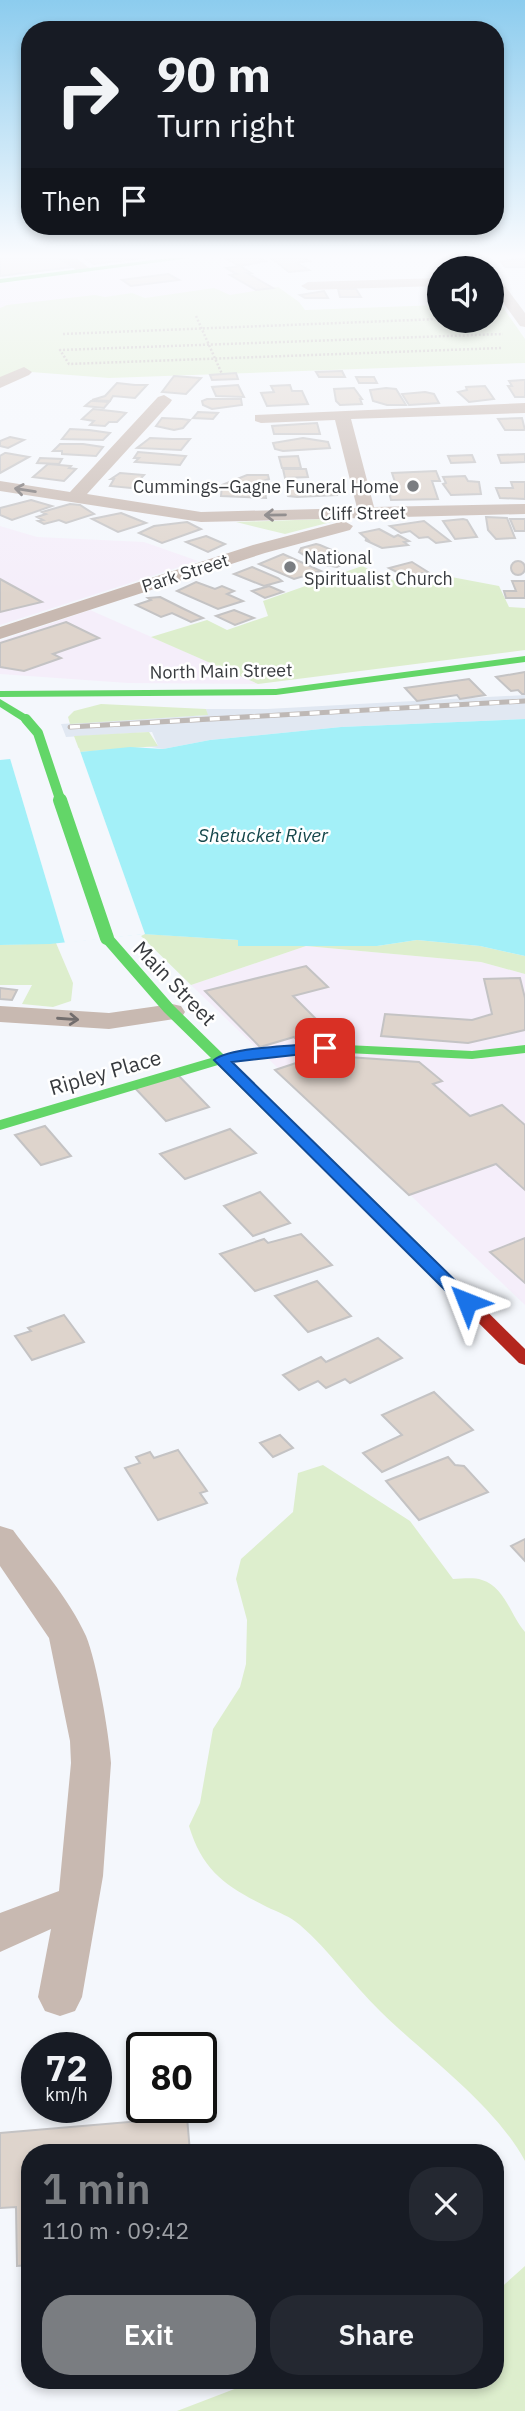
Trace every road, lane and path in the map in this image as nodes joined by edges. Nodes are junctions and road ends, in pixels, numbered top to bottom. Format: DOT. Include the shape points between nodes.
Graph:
graph roads {
  1 [pos="220,371"];
  2 [pos="24,372"];
  3 [pos="222,374"];
  4 [pos="0,383"];
  5 [pos="164,400"];
  6 [pos="525,408"];
  7 [pos="342,415"];
  8 [pos="261,418"];
  9 [pos="0,486"];
  10 [pos="74,498"];
  11 [pos="525,509"];
  12 [pos="368,513"];
  13 [pos="201,517"];
  14 [pos="292,539"];
  15 [pos="0,633"];
  16 [pos="525,659"];
  17 [pos="0,694"];
  18 [pos="0,702"];
  19 [pos="172,1012"];
  20 [pos="0,1014"];
  21 [pos="525,1049"];
  22 [pos="221,1060"];
  23 [pos="0,1125"];
  24 [pos="525,1359"];
  25 [pos="0,1539"];
  26 [pos="78,1902"];
  27 [pos="0,1934"];
  28 [pos="61,1997"];
  1 -- 3 [label="path"];
  2 -- 4 [label="street"];
  5 -- 10 [label="street"];
  6 -- 7 [label="street"];
  7 -- 8 [label="street"];
  7 -- 12 [label="street"];
  10 -- 9 [label="street, Cliff Street, one-way"];
  10 -- 13 [label="street, Cliff Street"];
  11 -- 12 [label="street, Cliff Street"];
  12 -- 13 [label="street, Cliff Street, one-way"];
  12 -- 14 [label="street, Park Street" via="358,522"];
  13 -- 14 [label="street, Cliff Street"];
  14 -- 15 [label="street, Park Street"];
  16 -- 17 [label="main road, North Main Street" via="264,693"];
  18 -- 19 [label="main road, Main Street, bridge" via="38,733 107,938"];
  20 -- 19 [label="street, one-way" via="109,1021"];
  19 -- 22 [label="main road, Main Street"];
  21 -- 22 [label="main road, Ripley Place" via="472,1055 325,1048"];
  22 -- 23 [label="main road, Ripley Place"];
  22 -- 24 [label="main road, Main Street"];
  25 -- 26 [label="street" via="63,1626 73,1654 91,1763"];
  26 -- 27 [label="street"];
  26 -- 28 [label="street"];
}
